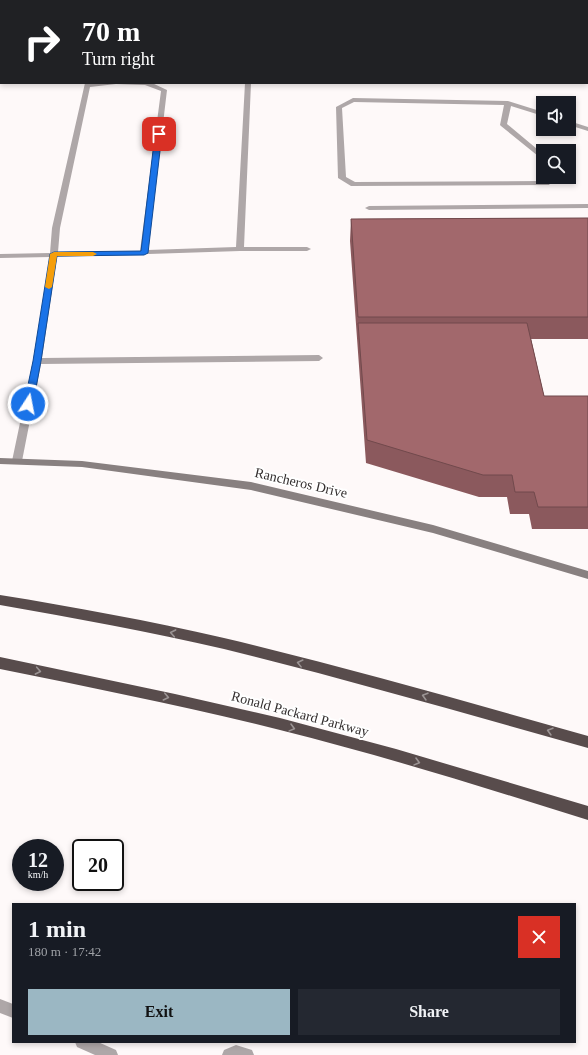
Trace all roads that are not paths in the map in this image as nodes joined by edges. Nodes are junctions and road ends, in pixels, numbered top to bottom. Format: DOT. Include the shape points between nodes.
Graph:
graph roads {
  1 [pos="88,84"];
  2 [pos="149,84"];
  3 [pos="248,84"];
  4 [pos="508,103"];
  5 [pos="536,112"];
  6 [pos="576,126"];
  7 [pos="588,130"];
  8 [pos="536,152"];
  9 [pos="536,183"];
  10 [pos="588,206"];
  11 [pos="369,208"];
  12 [pos="240,249"];
  13 [pos="307,249"];
  14 [pos="144,253"];
  15 [pos="54,254"];
  16 [pos="0,256"];
  17 [pos="319,358"];
  18 [pos="37,361"];
  19 [pos="0,461"];
  20 [pos="17,461"];
  21 [pos="588,575"];
  22 [pos="0,600"];
  23 [pos="0,663"];
  24 [pos="588,742"];
  25 [pos="588,813"];
  26 [pos="0,1006"];
  27 [pos="12,1011"];
  28 [pos="84,1043"];
  29 [pos="111,1055"];
  30 [pos="229,1055"];
  31 [pos="247,1055"];
  1 -- 15 [label="lane" via="56,228"];
  2 -- 14 [label="lane" via="164,90"];
  3 -- 12 [label="lane"];
  4 -- 5 [label="lane"];
  4 -- 8 [label="lane" via="503,125"];
  4 -- 9 [label="lane" via="353,100 339,107 342,178 354,184"];
  6 -- 7 [label="lane"];
  10 -- 11 [label="lane"];
  12 -- 13 [label="lane"];
  12 -- 14 [label="lane"];
  14 -- 15 [label="lane"];
  15 -- 16 [label="lane"];
  15 -- 18 [label="lane"];
  17 -- 18 [label="lane"];
  18 -- 20 [label="lane"];
  19 -- 20 [label="main road, Rancheros Drive"];
  20 -- 21 [label="main road, Rancheros Drive" via="82,464 251,486 434,529"];
  24 -- 22 [label="highway, one-way" via="364,678 184,635"];
  23 -- 25 [label="highway, Ronald Packard Parkway, one-way" via="134,690 281,724"];
  26 -- 27 [label="lane"];
  28 -- 29 [label="lane"];
  30 -- 31 [label="lane" via="236,1052"];
}
